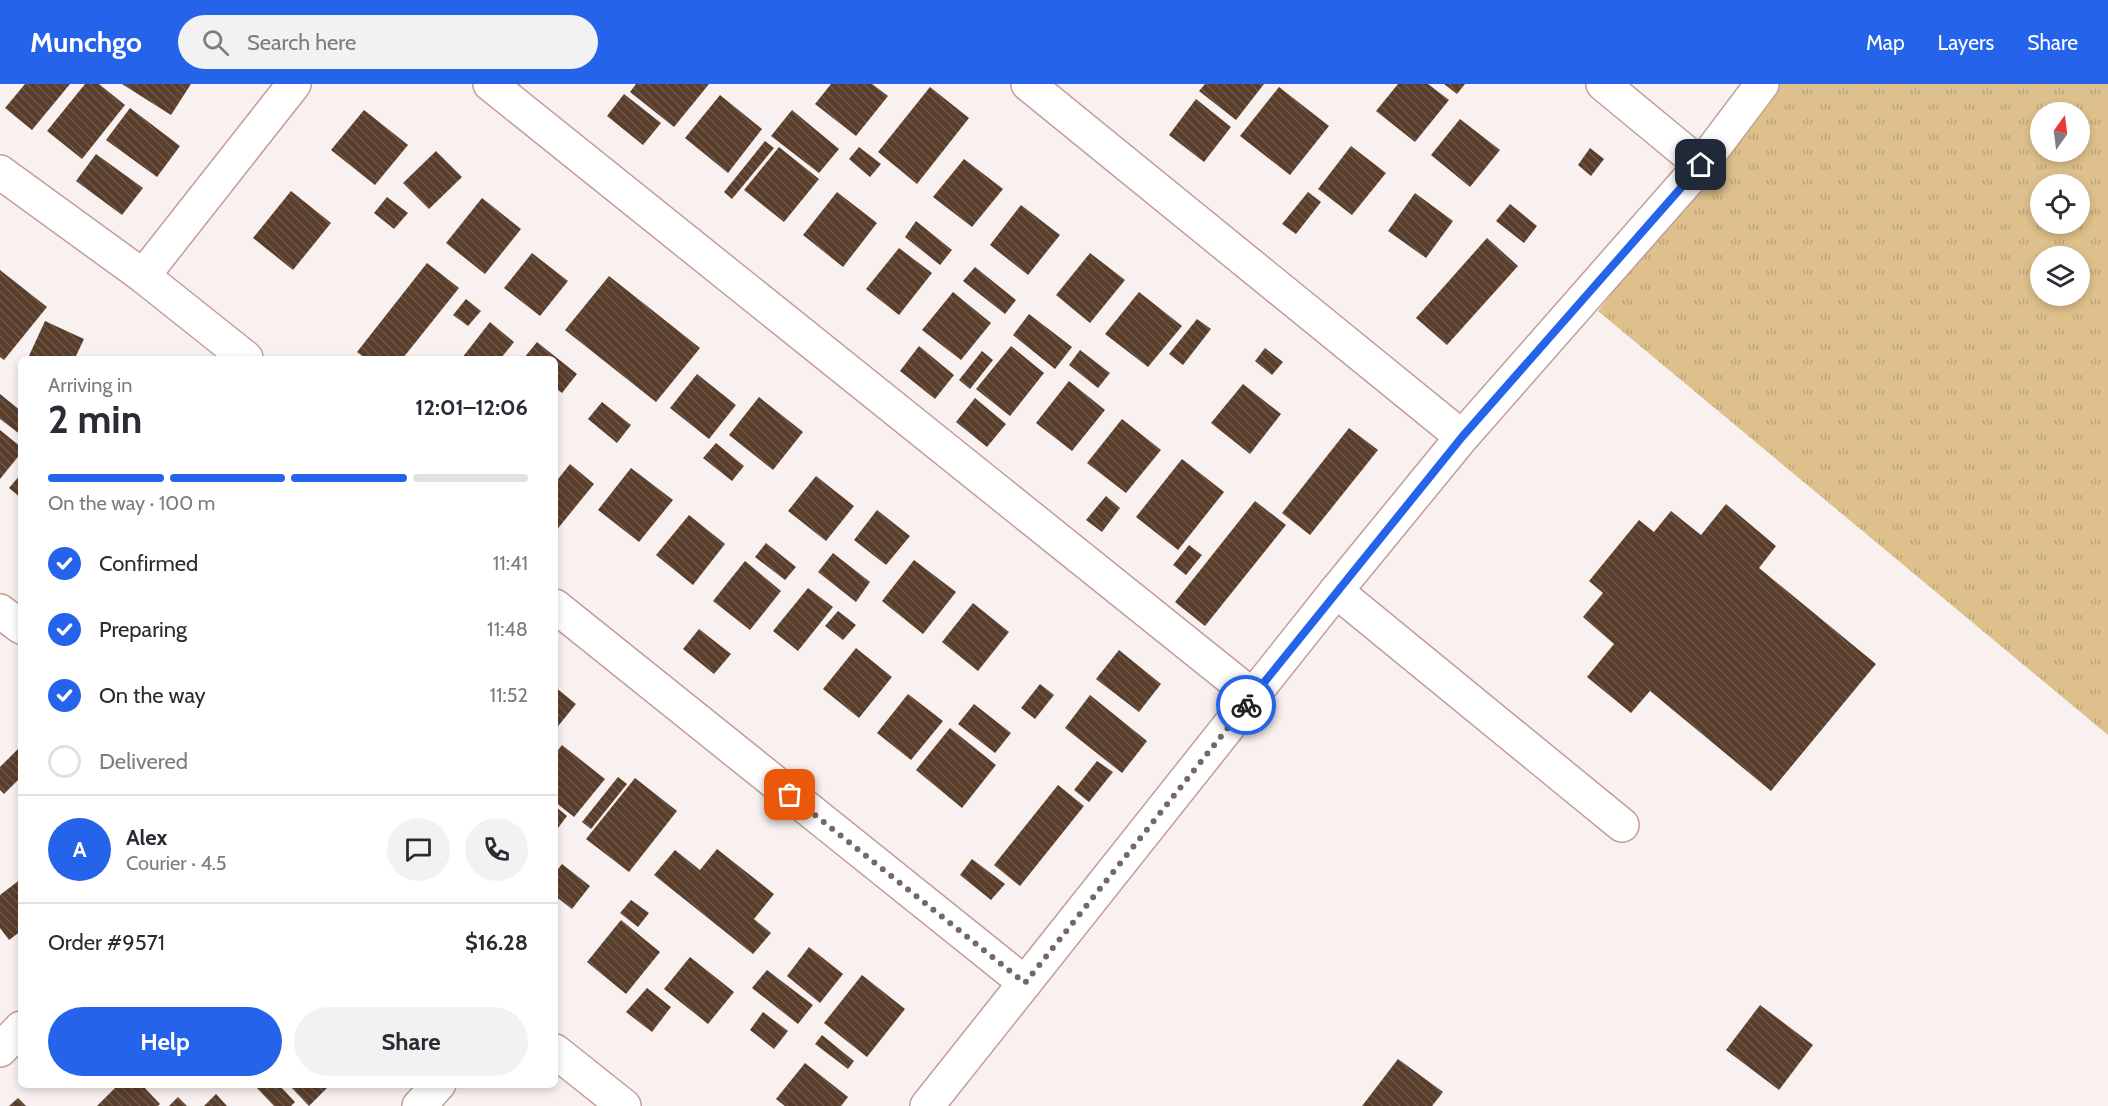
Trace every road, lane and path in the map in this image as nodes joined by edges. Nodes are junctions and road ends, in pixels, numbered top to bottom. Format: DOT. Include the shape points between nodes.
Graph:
graph roads {
  1 [pos="294,84"];
  2 [pos="490,84"];
  3 [pos="1028,84"];
  4 [pos="1603,84"];
  5 [pos="1762,84"];
  6 [pos="1701,165"];
  7 [pos="0,172"];
  8 [pos="143,276"];
  9 [pos="243,356"];
  10 [pos="1462,437"];
  11 [pos="1336,591"];
  12 [pos="558,608"];
  13 [pos="0,611"];
  14 [pos="18,625"];
  15 [pos="1253,696"];
  16 [pos="1622,825"];
  17 [pos="1025,983"];
  18 [pos="18,1031"];
  19 [pos="0,1050"];
  20 [pos="558,1053"];
  21 [pos="435,1088"];
  22 [pos="419,1106"];
  23 [pos="624,1106"];
  24 [pos="927,1106"];
  1 -- 8 [label="street"];
  2 -- 15 [label="street"];
  3 -- 10 [label="street"];
  4 -- 6 [label="street"];
  5 -- 6 [label="street"];
  6 -- 10 [label="street"];
  7 -- 8 [label="street"];
  8 -- 9 [label="street"];
  10 -- 11 [label="street"];
  11 -- 15 [label="street"];
  11 -- 16 [label="street"];
  12 -- 17 [label="street"];
  13 -- 14 [label="street"];
  15 -- 17 [label="street"];
  17 -- 24 [label="street"];
  18 -- 19 [label="street"];
  20 -- 23 [label="street"];
  21 -- 22 [label="street"];
}
